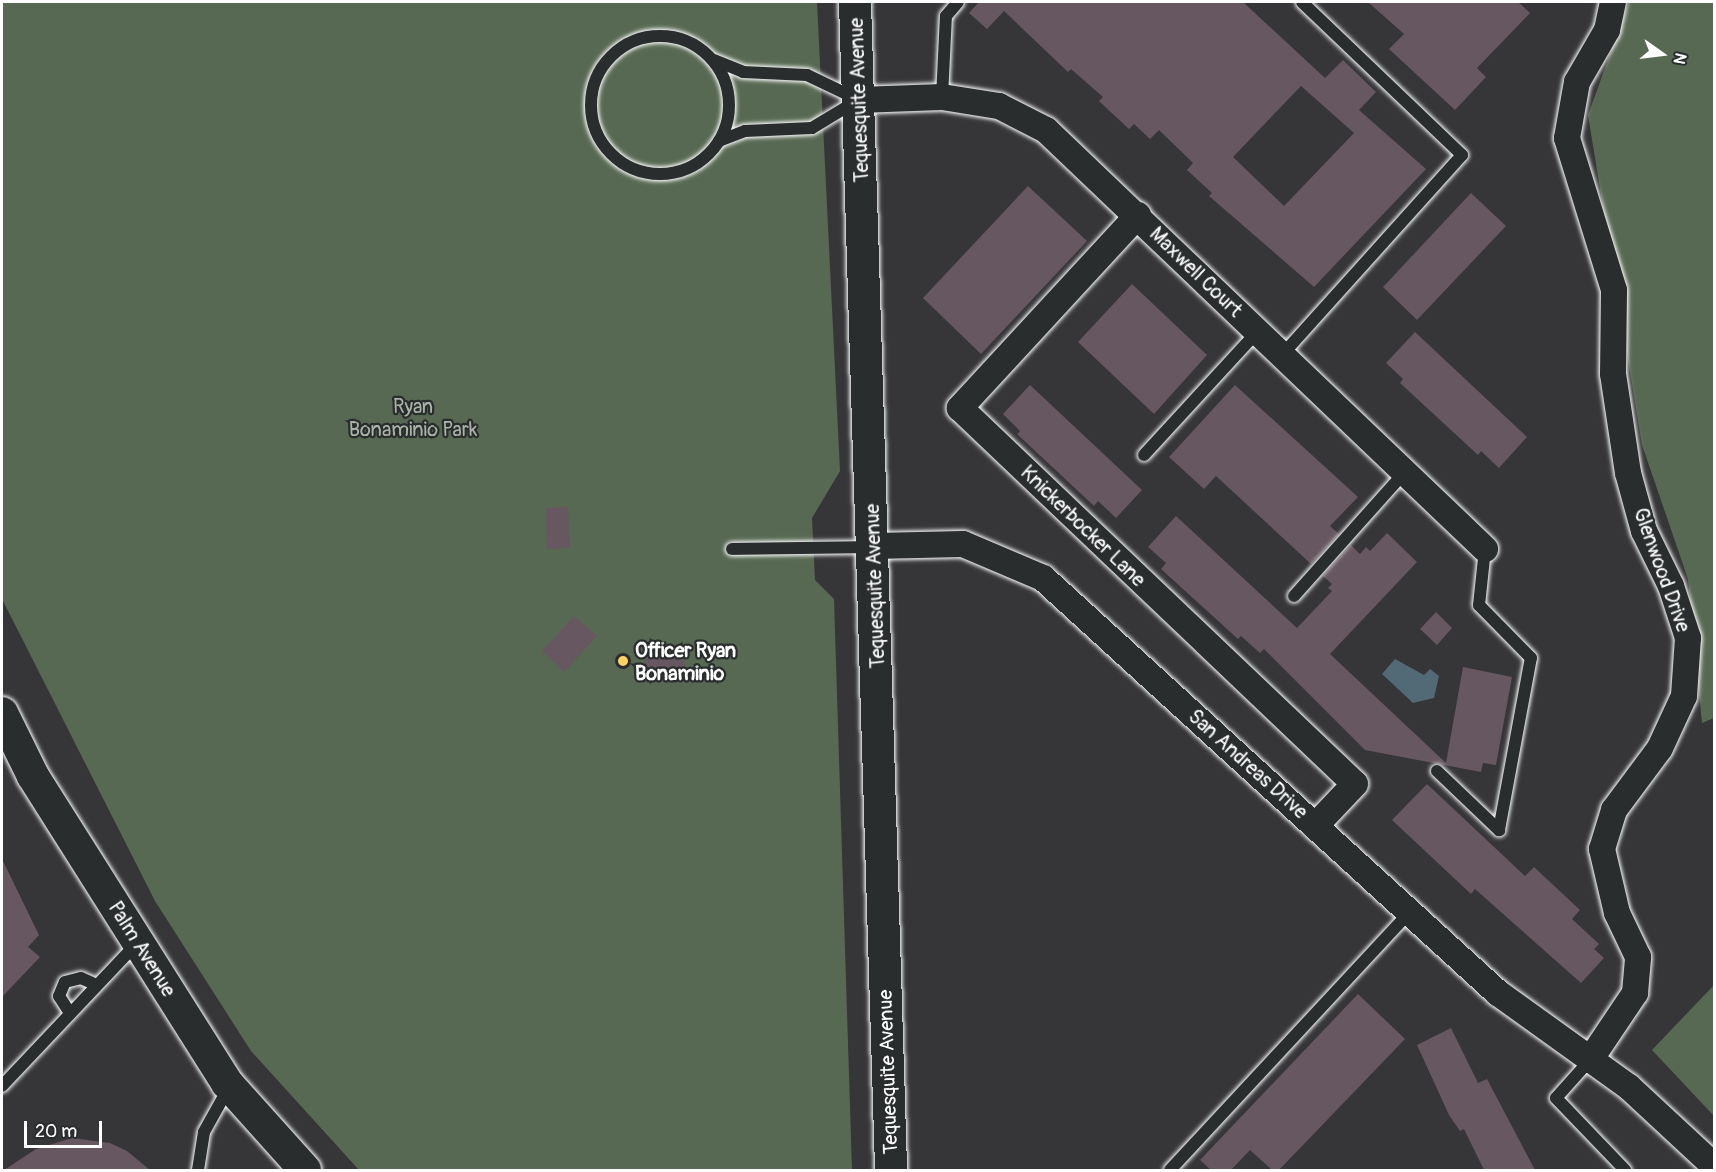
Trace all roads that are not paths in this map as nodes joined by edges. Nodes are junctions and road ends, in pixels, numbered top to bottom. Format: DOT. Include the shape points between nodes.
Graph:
graph roads {
  1 [pos="855,2"];
  2 [pos="958,2"];
  3 [pos="1302,2"];
  4 [pos="1613,2"];
  5 [pos="714,60"];
  6 [pos="942,97"];
  7 [pos="859,99"];
  8 [pos="719,141"];
  9 [pos="1138,215"];
  10 [pos="1258,331"];
  11 [pos="1282,355"];
  12 [pos="1144,455"];
  13 [pos="1404,472"];
  14 [pos="874,546"];
  15 [pos="732,549"];
  16 [pos="1485,549"];
  17 [pos="1294,596"];
  18 [pos="2,713"];
  19 [pos="1437,771"];
  20 [pos="1315,826"];
  21 [pos="1410,912"];
  22 [pos="138,942"];
  23 [pos="97,985"];
  24 [pos="70,1013"];
  25 [pos="1590,1060"];
  26 [pos="2,1086"];
  27 [pos="229,1086"];
  28 [pos="1714,1166"];
  29 [pos="198,1170"];
  30 [pos="305,1170"];
  31 [pos="891,1170"];
  32 [pos="1170,1170"];
  33 [pos="1625,1170"];
  1 -- 7 [label="street, Tequesquite Avenue"];
  2 -- 6 [label="lane" via="946,16"];
  3 -- 11 [label="lane" via="1462,155"];
  4 -- 25 [label="street, Glenwood Drive" via="1607,30 1577,82 1567,138 1614,290 1613,374 1628,473 1644,531 1671,586 1688,638 1684,696 1660,748 1614,810 1602,849 1617,913 1638,957 1635,993"];
  5 -- 7 [label="lane" via="743,72 807,75"];
  5 -- 8 [label="lane" via="725,79 729,100 728,121"];
  5 -- 8 [label="lane" via="697,45 677,37 656,35 635,40 616,51 601,67 592,87 590,109 595,130 615,159 651,174 674,173 696,165"];
  6 -- 7 [label="street, Maxwell Court"];
  6 -- 9 [label="street, Maxwell Court" via="999,106 1046,130"];
  7 -- 8 [label="lane" via="812,128 745,130"];
  7 -- 14 [label="street, Tequesquite Avenue"];
  9 -- 10 [label="street, Maxwell Court"];
  9 -- 20 [label="street, Knickerbocker Lane" via="960,408 1355,784"];
  10 -- 11 [label="street, Maxwell Court"];
  10 -- 12 [label="lane"];
  11 -- 13 [label="street, Maxwell Court"];
  13 -- 16 [label="street, Maxwell Court"];
  13 -- 17 [label="lane"];
  14 -- 15 [label="lane"];
  14 -- 20 [label="street, San Andreas Drive" via="963,544 1043,578"];
  14 -- 31 [label="street, Tequesquite Avenue"];
  16 -- 19 [label="lane" via="1479,605 1531,658 1499,830"];
  18 -- 22 [label="street, Palm Avenue" via="33,776"];
  20 -- 21 [label="street, San Andreas Drive"];
  21 -- 25 [label="street, San Andreas Drive" via="1498,993"];
  21 -- 32 [label="lane"];
  22 -- 23 [label="lane"];
  22 -- 27 [label="street, Palm Avenue"];
  23 -- 24 [label="lane"];
  23 -- 24 [label="lane" via="81,978 65,982 59,996"];
  24 -- 26 [label="lane"];
  25 -- 28 [label="street" via="1629,1087"];
  25 -- 33 [label="lane" via="1556,1098"];
  27 -- 29 [label="lane" via="204,1132"];
  27 -- 30 [label="street, Palm Avenue"];
}
